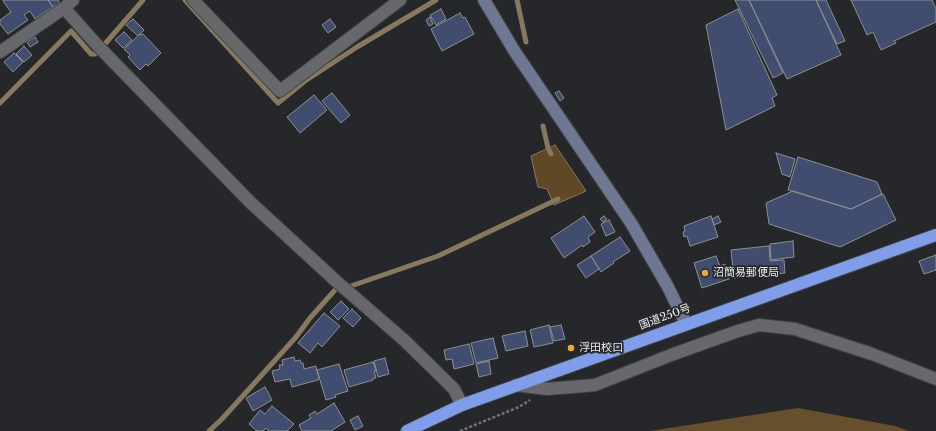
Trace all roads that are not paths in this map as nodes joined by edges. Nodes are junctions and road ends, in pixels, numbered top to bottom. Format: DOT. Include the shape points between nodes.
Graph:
graph roads {
  1 [pos="193,0"];
  2 [pos="400,0"];
  3 [pos="484,0"];
  4 [pos="69,4"];
  5 [pos="0,52"];
  6 [pos="936,235"];
  7 [pos="686,324"];
  8 [pos="936,379"];
  9 [pos="516,385"];
  10 [pos="462,405"];
  11 [pos="406,431"];
  1 -- 2 [label="street" via="280,91"];
  3 -- 7 [label="street" via="515,52 631,223"];
  4 -- 5 [label="street"];
  4 -- 10 [label="street" via="97,45 250,202 404,340 454,389"];
  6 -- 7 [label="highway, 国道250号"];
  7 -- 9 [label="highway, 国道250号"];
  8 -- 9 [label="street" via="872,354 795,329 760,325 671,354 595,385 547,389"];
  9 -- 10 [label="highway, 国道250号"];
  10 -- 11 [label="highway, 国道250号"];
}
